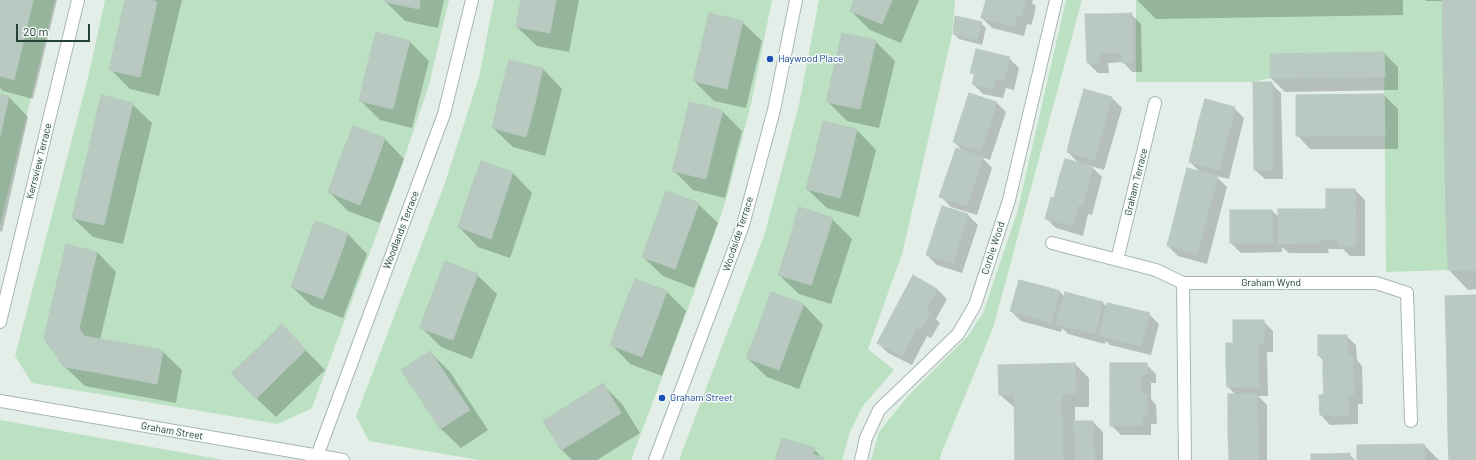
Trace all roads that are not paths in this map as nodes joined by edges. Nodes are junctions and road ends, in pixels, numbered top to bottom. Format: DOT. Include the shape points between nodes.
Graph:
graph roads {
  1 [pos="78,0"];
  2 [pos="472,0"];
  3 [pos="796,0"];
  4 [pos="1056,0"];
  5 [pos="1155,103"];
  6 [pos="1052,243"];
  7 [pos="1117,260"];
  8 [pos="1183,283"];
  9 [pos="0,322"];
  10 [pos="0,401"];
  11 [pos="1411,421"];
  12 [pos="317,456"];
  13 [pos="343,460"];
  14 [pos="655,460"];
  15 [pos="861,460"];
  16 [pos="1185,460"];
  1 -- 9 [label="street, Kerrsview Terrace"];
  2 -- 12 [label="street, Woodlands Terrace" via="444,114"];
  3 -- 14 [label="street, Woodside Terrace" via="774,110 743,225"];
  4 -- 15 [label="street, Corbie Wood" via="1009,200 975,305 958,334 879,410 866,438"];
  5 -- 7 [label="street, Graham Terrace"];
  6 -- 7 [label="street"];
  7 -- 8 [label="street" via="1156,270"];
  8 -- 11 [label="street, Graham Wynd" via="1376,283 1407,293"];
  8 -- 16 [label="street"];
  10 -- 12 [label="street, Graham Street"];
  12 -- 13 [label="street, Graham Street"];
}
